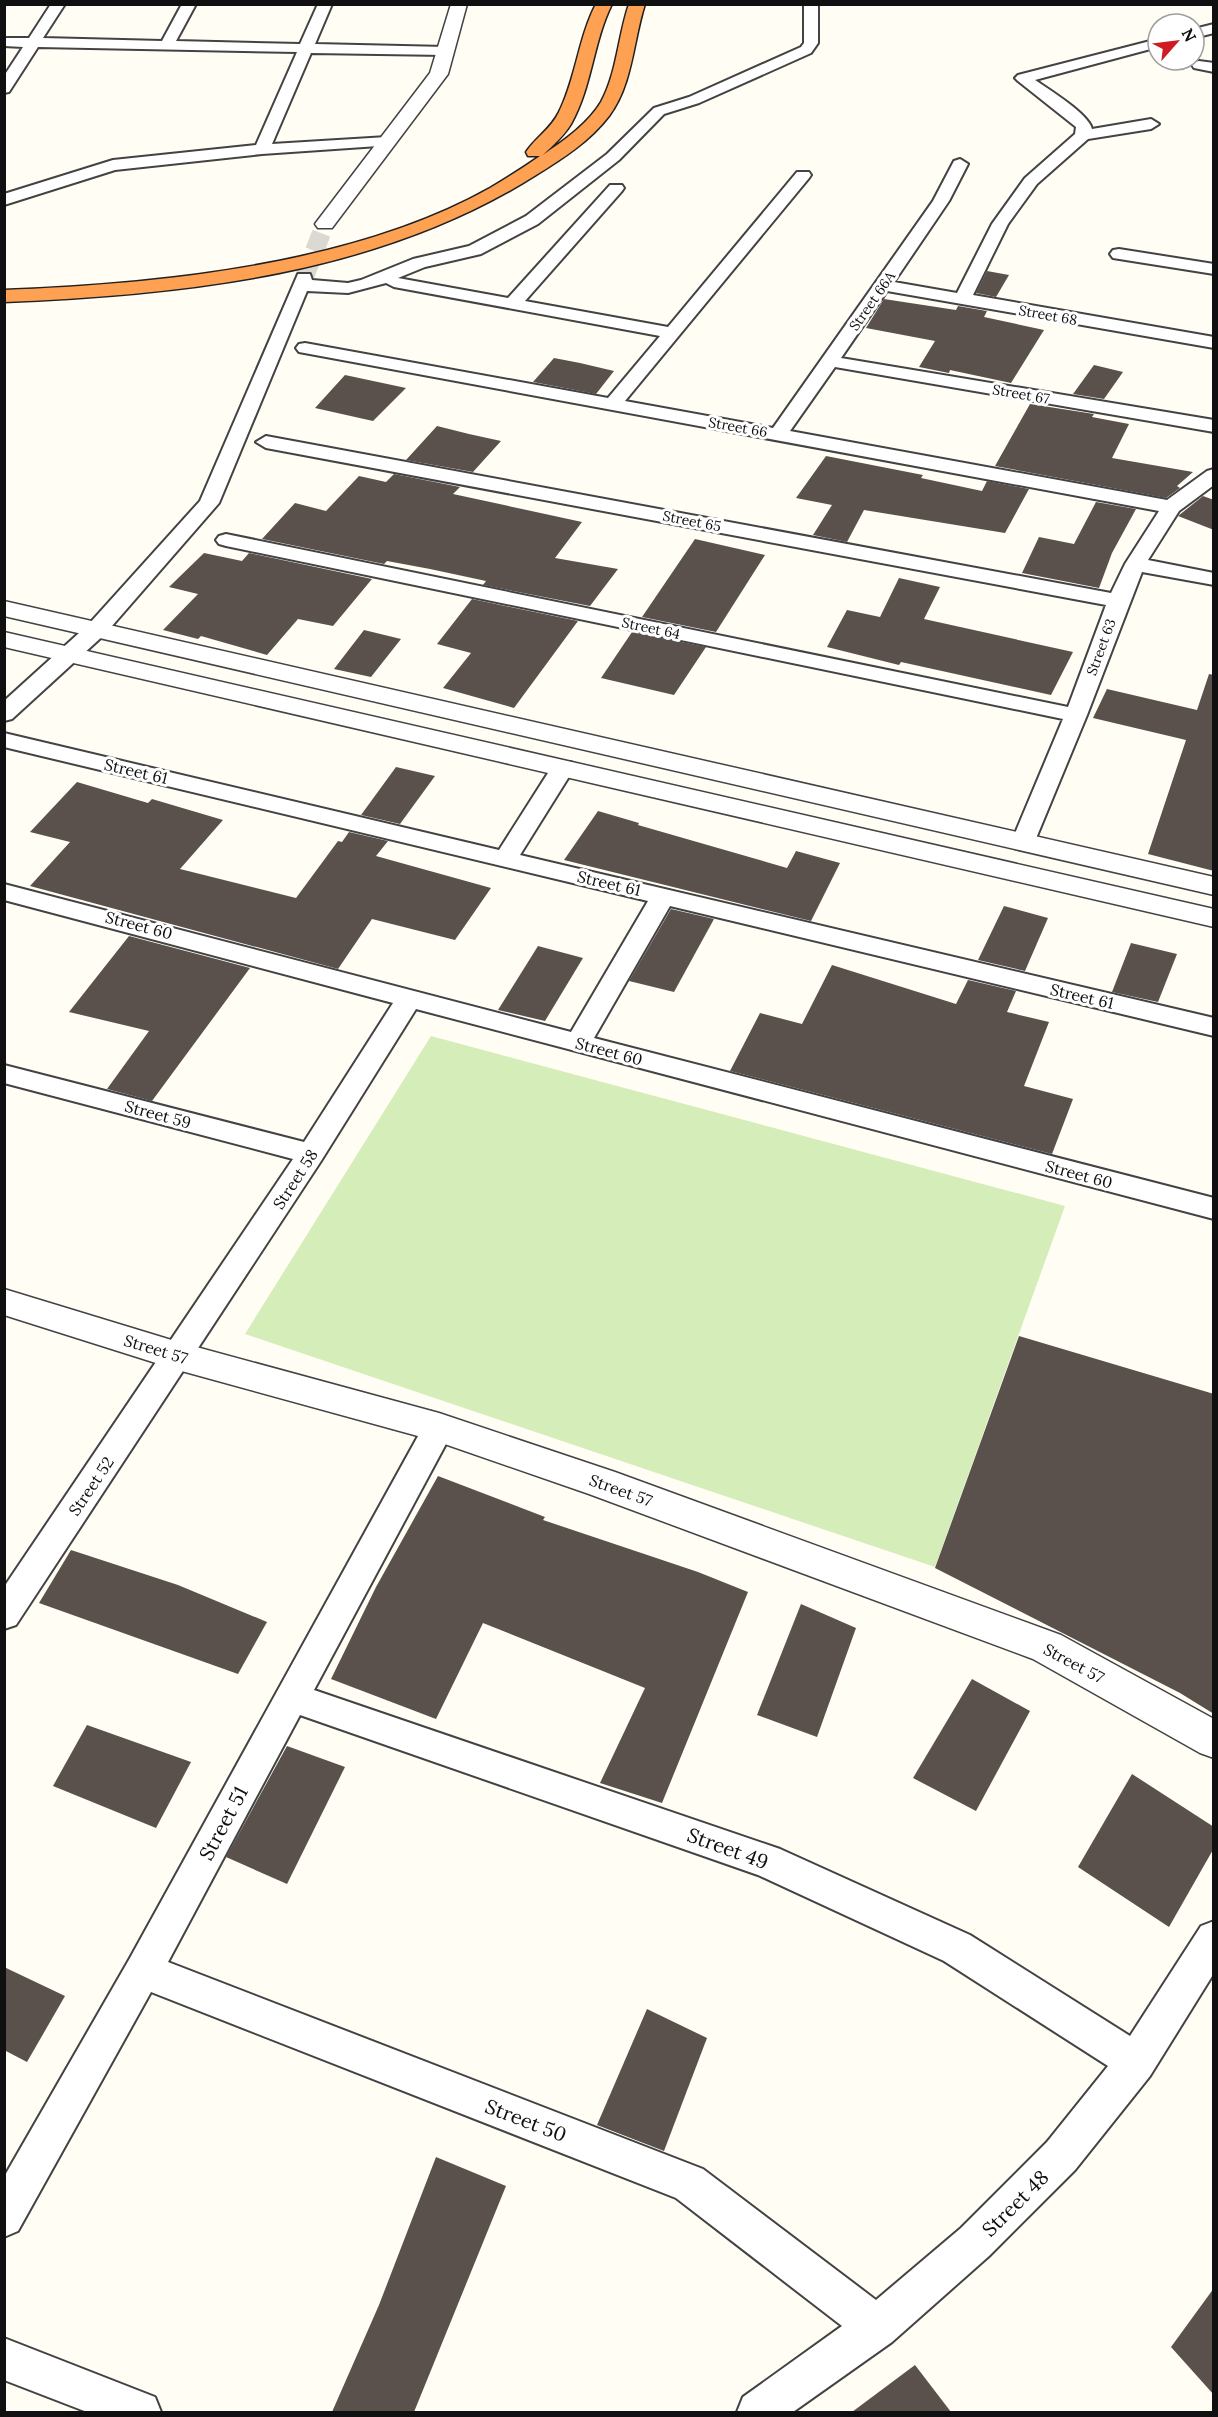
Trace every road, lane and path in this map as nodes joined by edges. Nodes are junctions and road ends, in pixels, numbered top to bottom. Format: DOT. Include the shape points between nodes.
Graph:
graph roads {
  1 [pos="58,4"];
  2 [pos="189,4"];
  3 [pos="326,4"];
  4 [pos="459,4"];
  5 [pos="604,4"];
  6 [pos="637,4"];
  7 [pos="810,4"];
  8 [pos="4,42"];
  9 [pos="34,43"];
  10 [pos="166,46"];
  11 [pos="1146,46"];
  12 [pos="307,48"];
  13 [pos="446,51"];
  14 [pos="4,89"];
  15 [pos="1151,124"];
  16 [pos="1083,135"];
  17 [pos="387,142"];
  18 [pos="262,149"];
  19 [pos="960,164"];
  20 [pos="803,175"];
  21 [pos="616,188"];
  22 [pos="4,200"];
  23 [pos="325,224"];
  24 [pos="1119,254"];
  25 [pos="1214,268"];
  26 [pos="4,280"];
  27 [pos="394,282"];
  28 [pos="883,285"];
  29 [pos="4,296"];
  30 [pos="962,300"];
  31 [pos="512,304"];
  32 [pos="673,333"];
  33 [pos="1214,343"];
  34 [pos="305,348"];
  35 [pos="829,361"];
  36 [pos="613,404"];
  37 [pos="1214,426"];
  38 [pos="779,434"];
  39 [pos="266,442"];
  40 [pos="1214,475"];
  41 [pos="1171,507"];
  42 [pos="226,540"];
  43 [pos="1135,564"];
  44 [pos="1214,579"];
  45 [pos="1118,601"];
  46 [pos="4,608"];
  47 [pos="97,629"];
  48 [pos="4,639"];
  49 [pos="71,652"];
  50 [pos="4,714"];
  51 [pos="1076,715"];
  52 [pos="4,740"];
  53 [pos="563,767"];
  54 [pos="1023,843"];
  55 [pos="505,859"];
  56 [pos="1214,886"];
  57 [pos="4,891"];
  58 [pos="663,896"];
  59 [pos="1214,918"];
  60 [pos="409,999"];
  61 [pos="1214,1028"];
  62 [pos="578,1043"];
  63 [pos="4,1074"];
  64 [pos="311,1154"];
  65 [pos="1214,1209"];
  66 [pos="4,1302"];
  67 [pos="178,1356"];
  68 [pos="439,1427"];
  69 [pos="4,1615"];
  70 [pos="291,1697"];
  71 [pos="1214,1740"];
  72 [pos="1214,1939"];
  73 [pos="143,1971"];
  74 [pos="1136,2062"];
  75 [pos="4,2217"];
  76 [pos="877,2327"];
  77 [pos="4,2359"];
  78 [pos="140,2412"];
  79 [pos="758,2412"];
  1 -- 9 [label="street"];
  2 -- 10 [label="street"];
  3 -- 12 [label="street"];
  4 -- 13 [label="street"];
  5 -- 26 [label="highway" via="592,24 574,93 561,125 531,156 456,197 354,235 248,261 149,276 46,282"];
  6 -- 29 [label="highway" via="613,97 604,112 537,169 464,208 334,253 277,266 128,289"];
  7 -- 47 [label="street" via="811,44 806,50 694,100 659,111 613,158 532,220 475,250 419,263 365,285 348,288 302,281 209,503"];
  8 -- 9 [label="street"];
  9 -- 10 [label="street"];
  9 -- 14 [label="street"];
  10 -- 12 [label="street"];
  11 -- 16 [label="street" via="1023,78 1084,126"];
  12 -- 13 [label="street"];
  12 -- 18 [label="street"];
  13 -- 17 [label="street" via="439,74"];
  15 -- 16 [label="street"];
  16 -- 30 [label="street" via="1015,200"];
  17 -- 18 [label="street"];
  17 -- 23 [label="street"];
  18 -- 22 [label="street" via="113,165"];
  19 -- 28 [label="street, Street 66A" via="941,201"];
  20 -- 32 [label="street"];
  21 -- 31 [label="street"];
  24 -- 25 [label="street"];
  27 -- 31 [label="street"];
  28 -- 30 [label="street, Street 68"];
  28 -- 35 [label="street, Street 66A"];
  30 -- 33 [label="street, Street 68"];
  31 -- 32 [label="street"];
  32 -- 36 [label="street"];
  34 -- 36 [label="street, Street 66"];
  35 -- 37 [label="street, Street 67"];
  35 -- 38 [label="street, Street 66A"];
  36 -- 38 [label="street, Street 66"];
  38 -- 41 [label="street, Street 66"];
  39 -- 45 [label="street, Street 65"];
  40 -- 41 [label="street, Street 63"];
  41 -- 43 [label="street, Street 63"];
  42 -- 51 [label="street, Street 64"];
  43 -- 44 [label="street"];
  43 -- 45 [label="street, Street 63"];
  45 -- 51 [label="street, Street 63"];
  46 -- 47 [label="street"];
  47 -- 49 [label="street"];
  47 -- 54 [label="street"];
  48 -- 49 [label="street"];
  49 -- 50 [label="street"];
  49 -- 53 [label="street"];
  51 -- 54 [label="street, Street 63"];
  52 -- 55 [label="street, Street 61"];
  53 -- 55 [label="street"];
  53 -- 59 [label="street"];
  54 -- 56 [label="street"];
  55 -- 58 [label="street, Street 61"];
  57 -- 60 [label="street, Street 60"];
  58 -- 61 [label="street, Street 61"];
  58 -- 62 [label="street"];
  60 -- 62 [label="street, Street 60"];
  60 -- 64 [label="street, Street 58"];
  62 -- 65 [label="street, Street 60"];
  63 -- 64 [label="street, Street 59"];
  64 -- 67 [label="street, Street 58"];
  66 -- 67 [label="street, Street 57"];
  67 -- 68 [label="street, Street 57"];
  67 -- 69 [label="street, Street 52"];
  68 -- 70 [label="street, Street 51"];
  68 -- 71 [label="street, Street 57" via="1047,1647"];
  70 -- 73 [label="street, Street 51"];
  70 -- 74 [label="street, Street 49" via="767,1861 957,1948"];
  72 -- 74 [label="street, Street 48"];
  73 -- 75 [label="street, Street 51"];
  73 -- 76 [label="street, Street 50" via="689,2183"];
  74 -- 76 [label="street, Street 48" via="1061,2156 975,2242"];
  76 -- 79 [label="street, Street 48"];
  77 -- 78 [label="street"];
}
